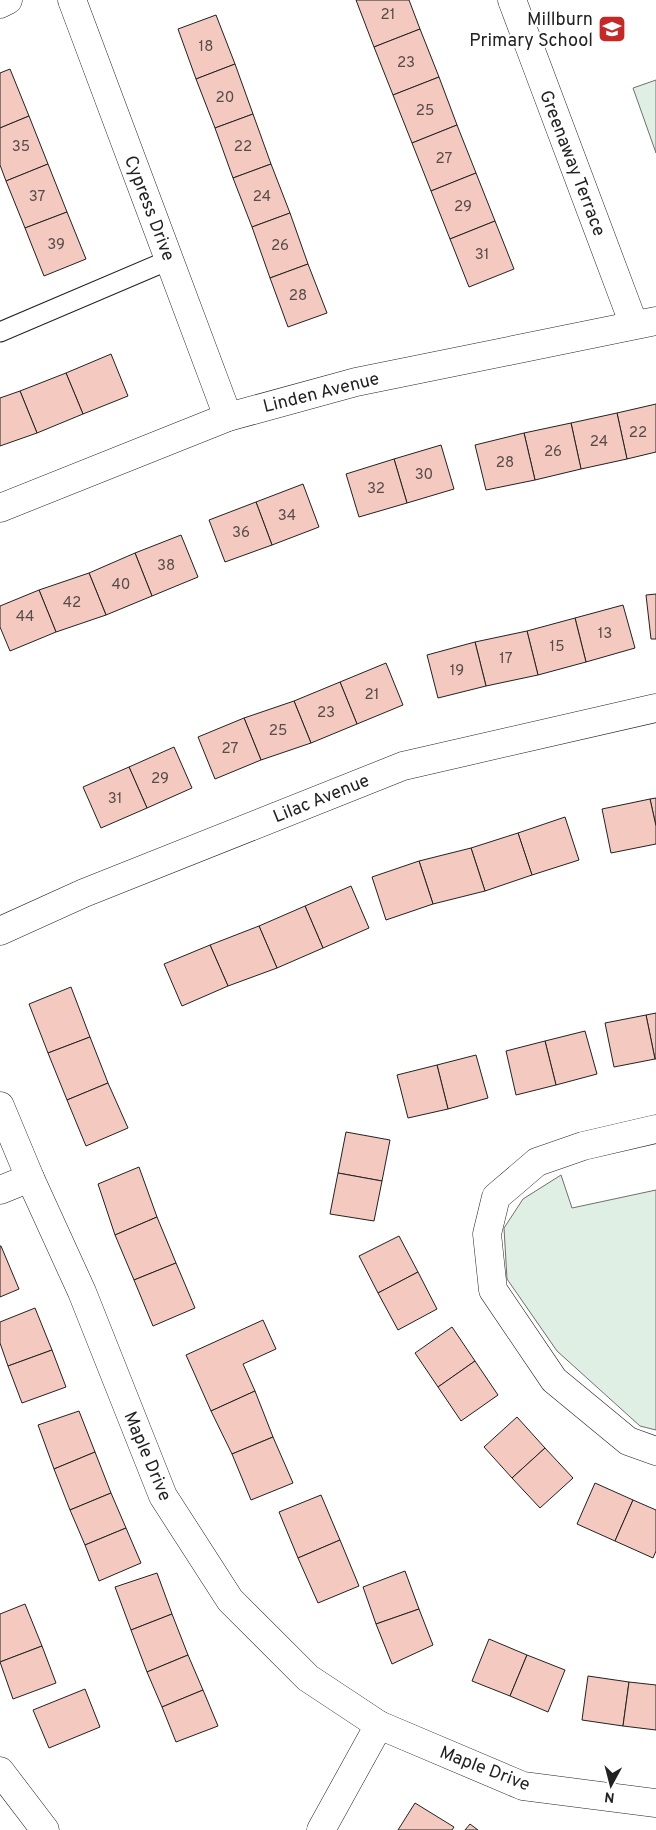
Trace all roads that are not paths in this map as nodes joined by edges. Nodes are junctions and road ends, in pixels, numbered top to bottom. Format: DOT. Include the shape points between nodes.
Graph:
graph roads {
  1 [pos="8,0"];
  2 [pos="72,0"];
  3 [pos="512,0"];
  4 [pos="0,4"];
  5 [pos="169,260"];
  6 [pos="645,323"];
  7 [pos="0,332"];
  8 [pos="228,417"];
  9 [pos="0,508"];
  10 [pos="656,708"];
  11 [pos="0,931"];
  12 [pos="0,1106"];
  13 [pos="656,1129"];
  14 [pos="30,1178"];
  15 [pos="0,1190"];
  16 [pos="656,1451"];
  17 [pos="379,1725"];
  18 [pos="0,1771"];
  19 [pos="656,1802"];
  20 [pos="45,1830"];
  21 [pos="321,1830"];
  1 -- 4 [label="street"];
  2 -- 5 [label="street, Cypress Drive"];
  3 -- 6 [label="street, Greenaway Terrace"];
  5 -- 7 [label="lane"];
  5 -- 8 [label="street, Cypress Drive"];
  6 -- 8 [label="street, Linden Avenue" via="356,382"];
  8 -- 9 [label="street, Linden Avenue"];
  10 -- 11 [label="street, Lilac Avenue" via="403,766 84,893"];
  12 -- 14 [label="street, Maple Drive"];
  13 -- 16 [label="street" via="583,1146 537,1162 496,1197 487,1234 493,1290 554,1380 628,1441"];
  14 -- 15 [label="street"];
  14 -- 17 [label="street, Maple Drive" via="82,1292 163,1496 230,1600 308,1678"];
  17 -- 19 [label="street, Maple Drive" via="523,1786"];
  17 -- 21 [label="street"];
  18 -- 20 [label="street"];
}
